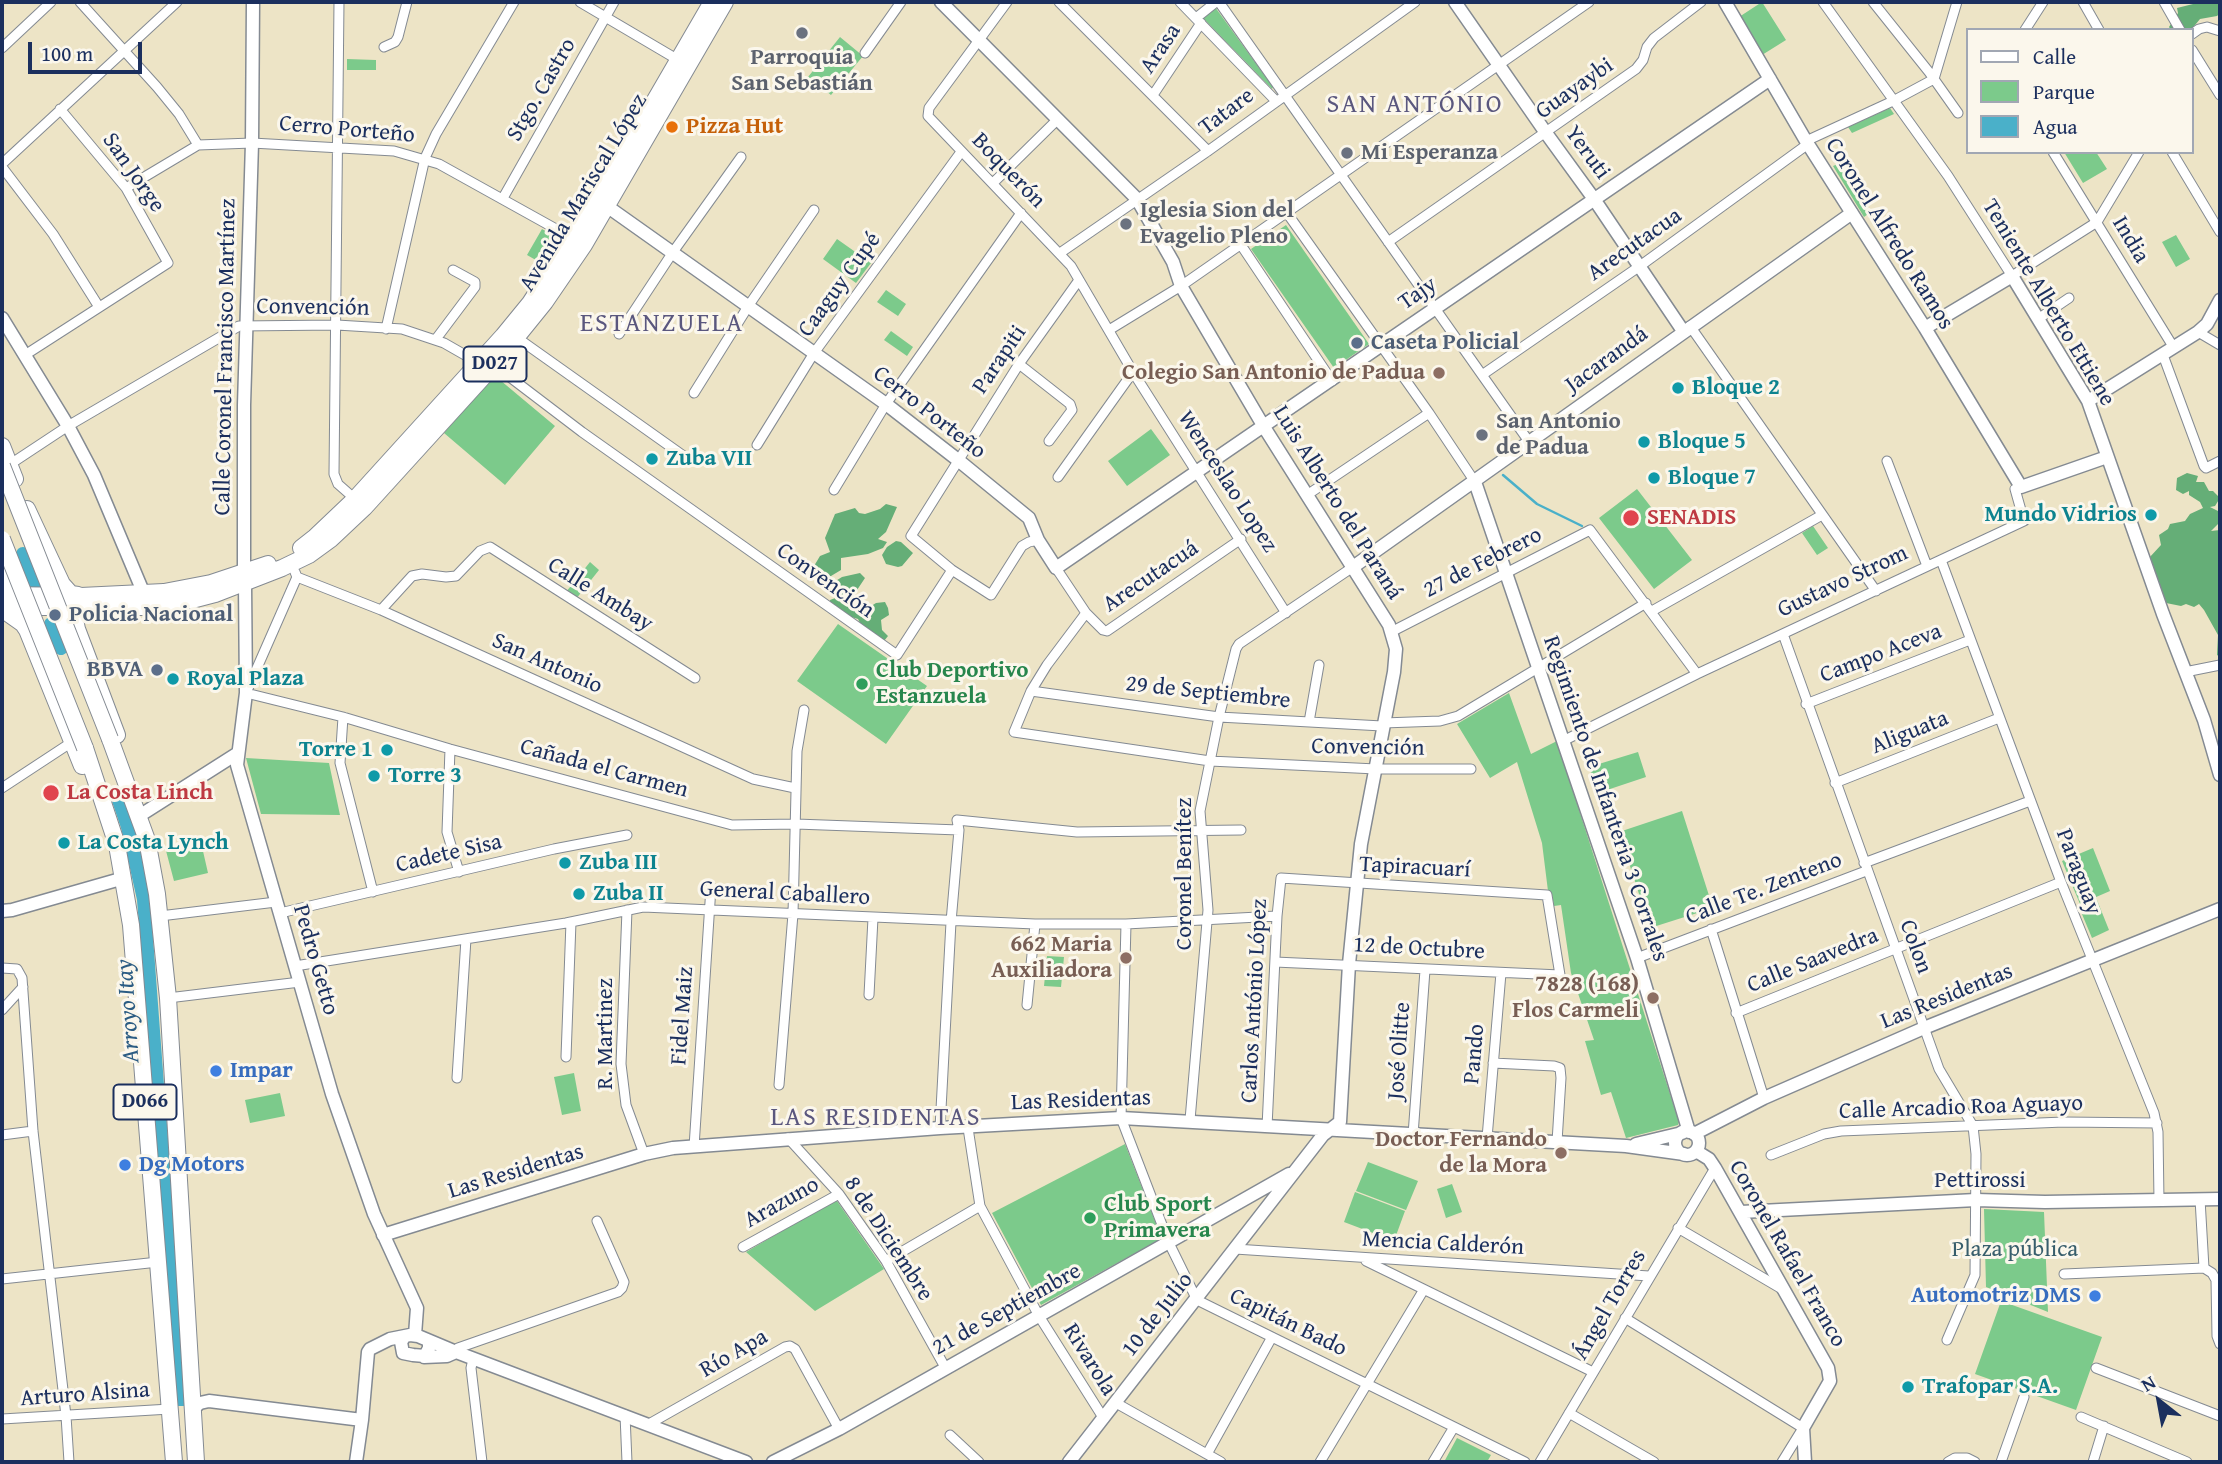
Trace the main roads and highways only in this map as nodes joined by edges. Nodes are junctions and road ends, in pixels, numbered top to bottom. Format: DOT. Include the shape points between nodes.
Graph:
graph roads {
  1 [pos="712,2"];
  2 [pos="725,2"];
  3 [pos="683,63"];
  4 [pos="579,242"];
  5 [pos="487,364"];
  6 [pos="2,446"];
  7 [pos="5,466"];
  8 [pos="2,539"];
  9 [pos="2,563"];
  10 [pos="244,578"];
  11 [pos="2,593"];
  12 [pos="47,602"];
  13 [pos="86,602"];
  14 [pos="2,608"];
  15 [pos="78,745"];
  16 [pos="129,789"];
  17 [pos="194,1408"];
  18 [pos="174,1457"];
  19 [pos="196,1462"];
  1 -- 3 [label="highway, Avenida Mariscal López / D027"];
  2 -- 3 [label="highway, Avenida Mariscal López / D027"];
  3 -- 4 [label="highway, Avenida Mariscal López / D027"];
  4 -- 5 [label="highway, Avenida Mariscal López / D027"];
  4 -- 5 [label="highway, Avenida Mariscal López / D027" via="545,302"];
  5 -- 10 [label="highway, Avenida Mariscal López / D027" via="315,537"];
  5 -- 10 [label="highway, Avenida Mariscal López / D027" via="364,508 331,539 295,570"];
  6 -- 7 [label="highway"];
  7 -- 13 [label="highway" via="62,584"];
  7 -- 16 [label="highway, D066, bridge"];
  8 -- 15 [label="highway, D066, bridge"];
  9 -- 11 [label="highway" via="8,583"];
  10 -- 13 [label="highway, D027"];
  10 -- 13 [label="highway, D027" via="215,594 159,606"];
  11 -- 12 [label="highway"];
  12 -- 13 [label="highway, D027"];
  12 -- 14 [label="highway"];
  13 -- 16 [label="highway" via="75,620 77,629 121,746"];
  14 -- 15 [label="highway" via="27,631"];
  15 -- 18 [label="highway, D066" via="103,798 117,845 134,947"];
  16 -- 17 [label="highway, D066" via="151,859 160,916"];
  17 -- 18 [label="highway" via="184,1420"];
  17 -- 19 [label="highway, D066"];
}
